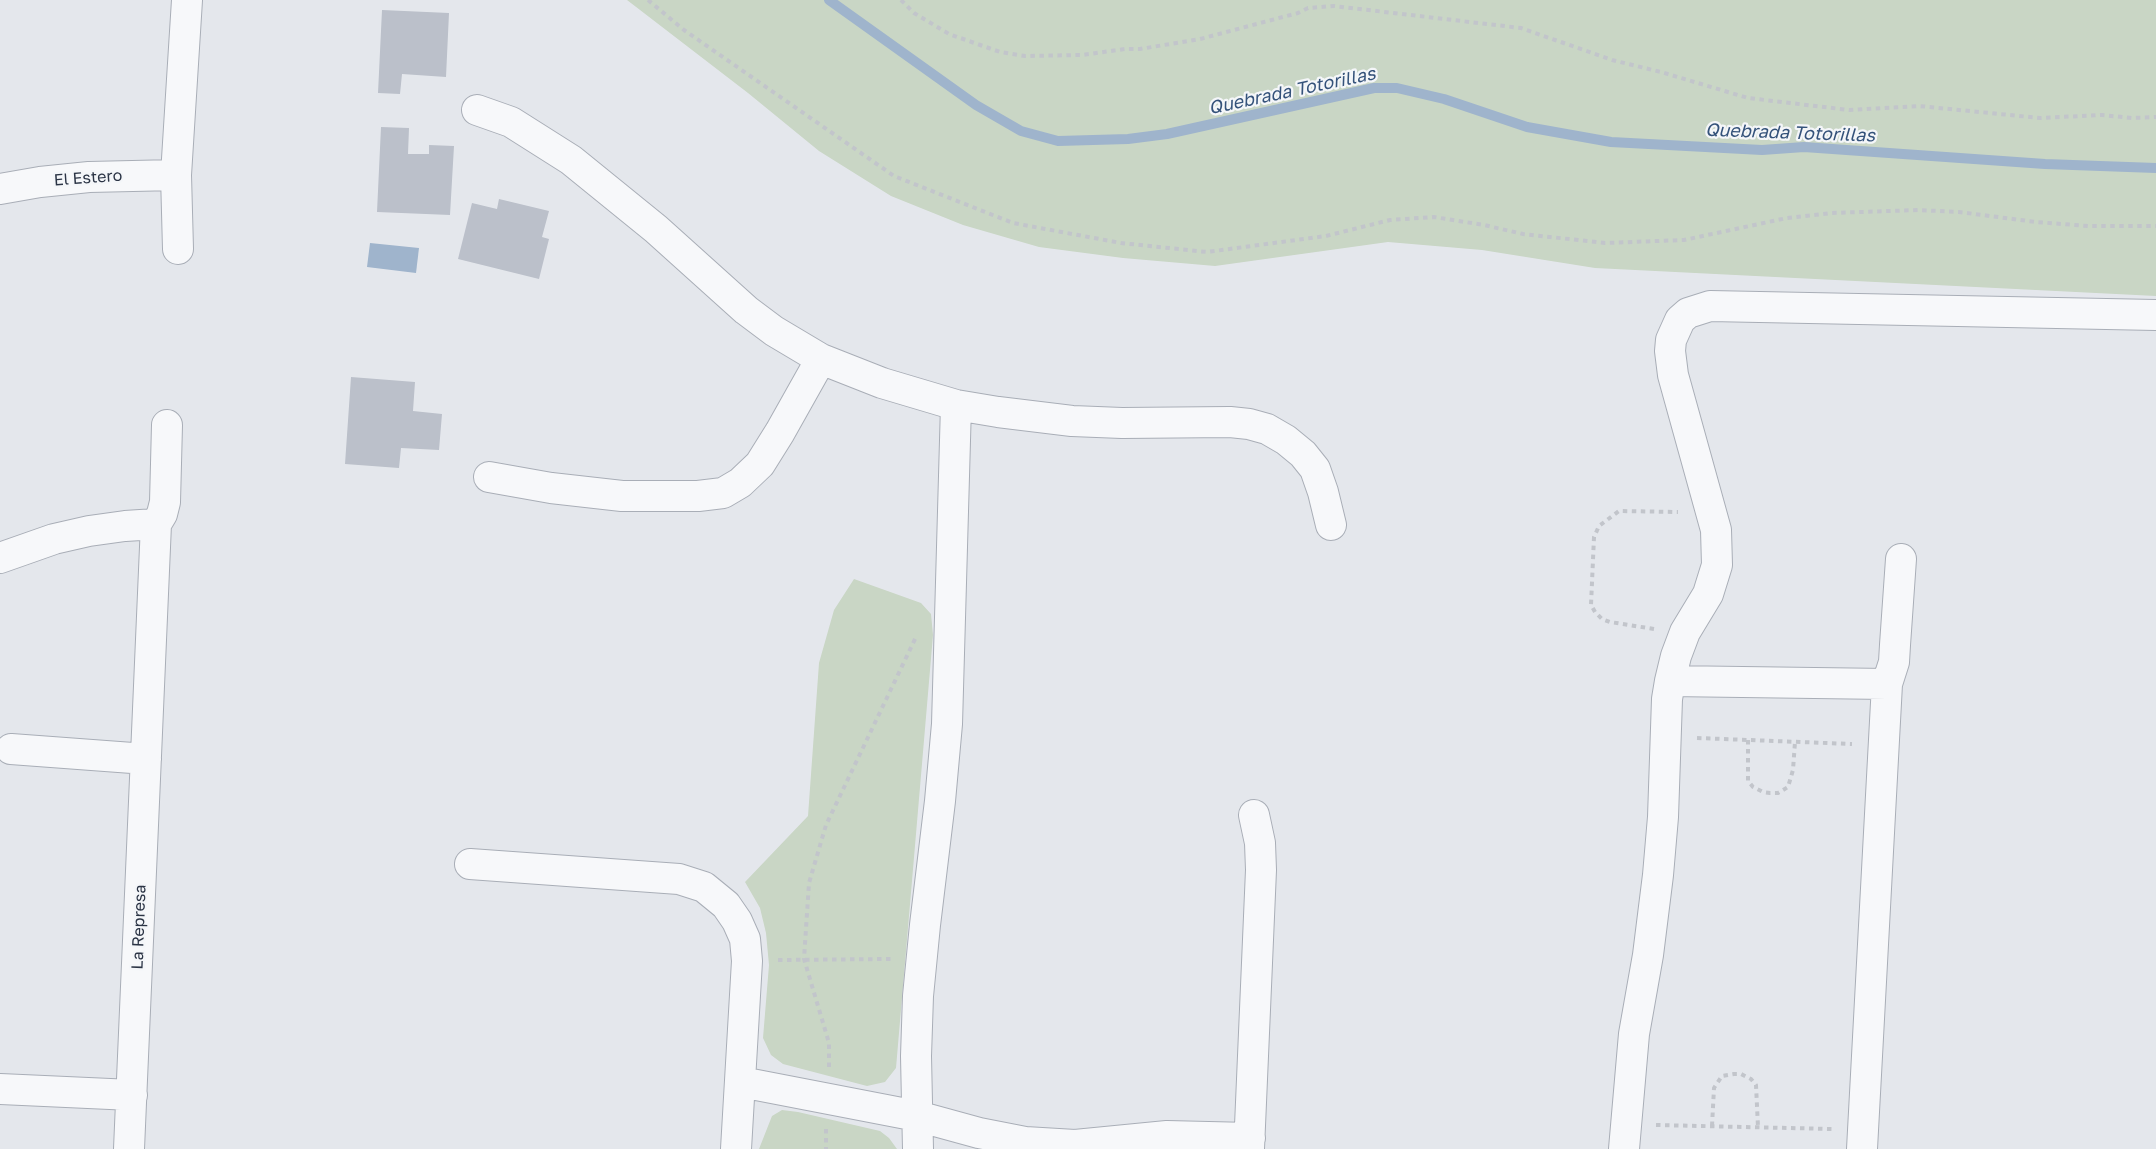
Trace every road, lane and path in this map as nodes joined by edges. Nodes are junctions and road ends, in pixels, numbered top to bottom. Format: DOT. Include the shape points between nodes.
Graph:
graph roads {
  1 [pos="187,0"];
  2 [pos="648,0"];
  3 [pos="901,0"];
  4 [pos="477,110"];
  5 [pos="2156,117"];
  6 [pos="176,175"];
  7 [pos="0,189"];
  8 [pos="2156,226"];
  9 [pos="178,249"];
  10 [pos="2156,315"];
  11 [pos="821,359"];
  12 [pos="956,405"];
  13 [pos="167,424"];
  14 [pos="489,477"];
  15 [pos="1712,513"];
  16 [pos="156,524"];
  17 [pos="1331,525"];
  18 [pos="0,558"];
  19 [pos="1900,559"];
  20 [pos="950,614"];
  21 [pos="1685,632"];
  22 [pos="1670,681"];
  23 [pos="1887,684"];
  24 [pos="1667,737"];
  25 [pos="1748,740"];
  26 [pos="1795,742"];
  27 [pos="1884,746"];
  28 [pos="11,749"];
  29 [pos="146,759"];
  30 [pos="1254,815"];
  31 [pos="470,864"];
  32 [pos="804,959"];
  33 [pos="921,960"];
  34 [pos="747,961"];
  35 [pos="741,1082"];
  36 [pos="0,1089"];
  37 [pos="132,1095"];
  38 [pos="828,1099"];
  39 [pos="917,1116"];
  40 [pos="1712,1126"];
  41 [pos="1758,1128"];
  42 [pos="1624,1137"];
  43 [pos="1863,1140"];
  44 [pos="1249,1144"];
  45 [pos="129,1149"];
  46 [pos="736,1149"];
  47 [pos="826,1149"];
  48 [pos="918,1149"];
  1 -- 6 [label="street"];
  2 -- 8 [label="path" via="684,30 894,176 1013,223 1121,243 1207,252 1326,236 1390,220 1434,217 1523,234 1605,243 1684,240 1787,218 1832,213 1918,210 2088,226"];
  3 -- 5 [label="path" via="914,13 949,34 1000,52 1025,56 1140,49 1200,39 1298,14 1308,8 1334,6 1521,28 1612,60 1748,98 1849,110 1919,106 2040,118"];
  4 -- 11 [label="street" via="511,122 571,160 746,310"];
  6 -- 7 [label="street, El Estero" via="88,177"];
  6 -- 9 [label="street"];
  10 -- 15 [label="street" via="1720,306 1688,313 1675,329 1670,351 1673,375"];
  11 -- 12 [label="street" via="882,383"];
  11 -- 14 [label="street" via="760,464 723,493 622,496"];
  12 -- 17 [label="street" via="1072,421 1230,422 1267,429 1303,454 1315,470"];
  12 -- 20 [label="street"];
  13 -- 16 [label="street, La Represa" via="165,502"];
  15 -- 21 [label="street" via="1718,565 1708,594"];
  15 -- 21 [label="path" via="1619,511 1599,526 1594,537 1591,605 1595,612 1602,619 1626,626"];
  16 -- 18 [label="street" via="89,531"];
  16 -- 29 [label="street, La Represa"];
  19 -- 23 [label="street" via="1894,662"];
  20 -- 32 [label="path" via="920,628 826,825 809,883"];
  20 -- 33 [label="street" via="947,724"];
  21 -- 22 [label="street"];
  22 -- 23 [label="street"];
  22 -- 24 [label="street"];
  23 -- 27 [label="street"];
  24 -- 25 [label="path"];
  24 -- 42 [label="street" via="1658,875 1634,1034"];
  25 -- 26 [label="path"];
  25 -- 26 [label="path" via="1748,781 1770,793 1788,787"];
  26 -- 27 [label="path"];
  27 -- 43 [label="street"];
  28 -- 29 [label="street"];
  29 -- 37 [label="street, La Represa"];
  30 -- 44 [label="street" via="1261,870"];
  31 -- 34 [label="street" via="692,882 716,895 737,921 745,939"];
  32 -- 33 [label="path"];
  32 -- 34 [label="path"];
  32 -- 38 [label="path" via="829,1043"];
  33 -- 39 [label="street"];
  34 -- 35 [label="street"];
  35 -- 38 [label="street"];
  35 -- 46 [label="street"];
  36 -- 37 [label="street"];
  37 -- 45 [label="street, La Represa"];
  38 -- 39 [label="street"];
  38 -- 47 [label="path"];
  39 -- 44 [label="street" via="1025,1142 1075,1145 1195,1135"];
  39 -- 48 [label="street"];
  40 -- 41 [label="path"];
  40 -- 41 [label="path" via="1714,1088 1722,1076 1741,1074 1756,1085"];
  40 -- 42 [label="path"];
  41 -- 43 [label="path"];
}
